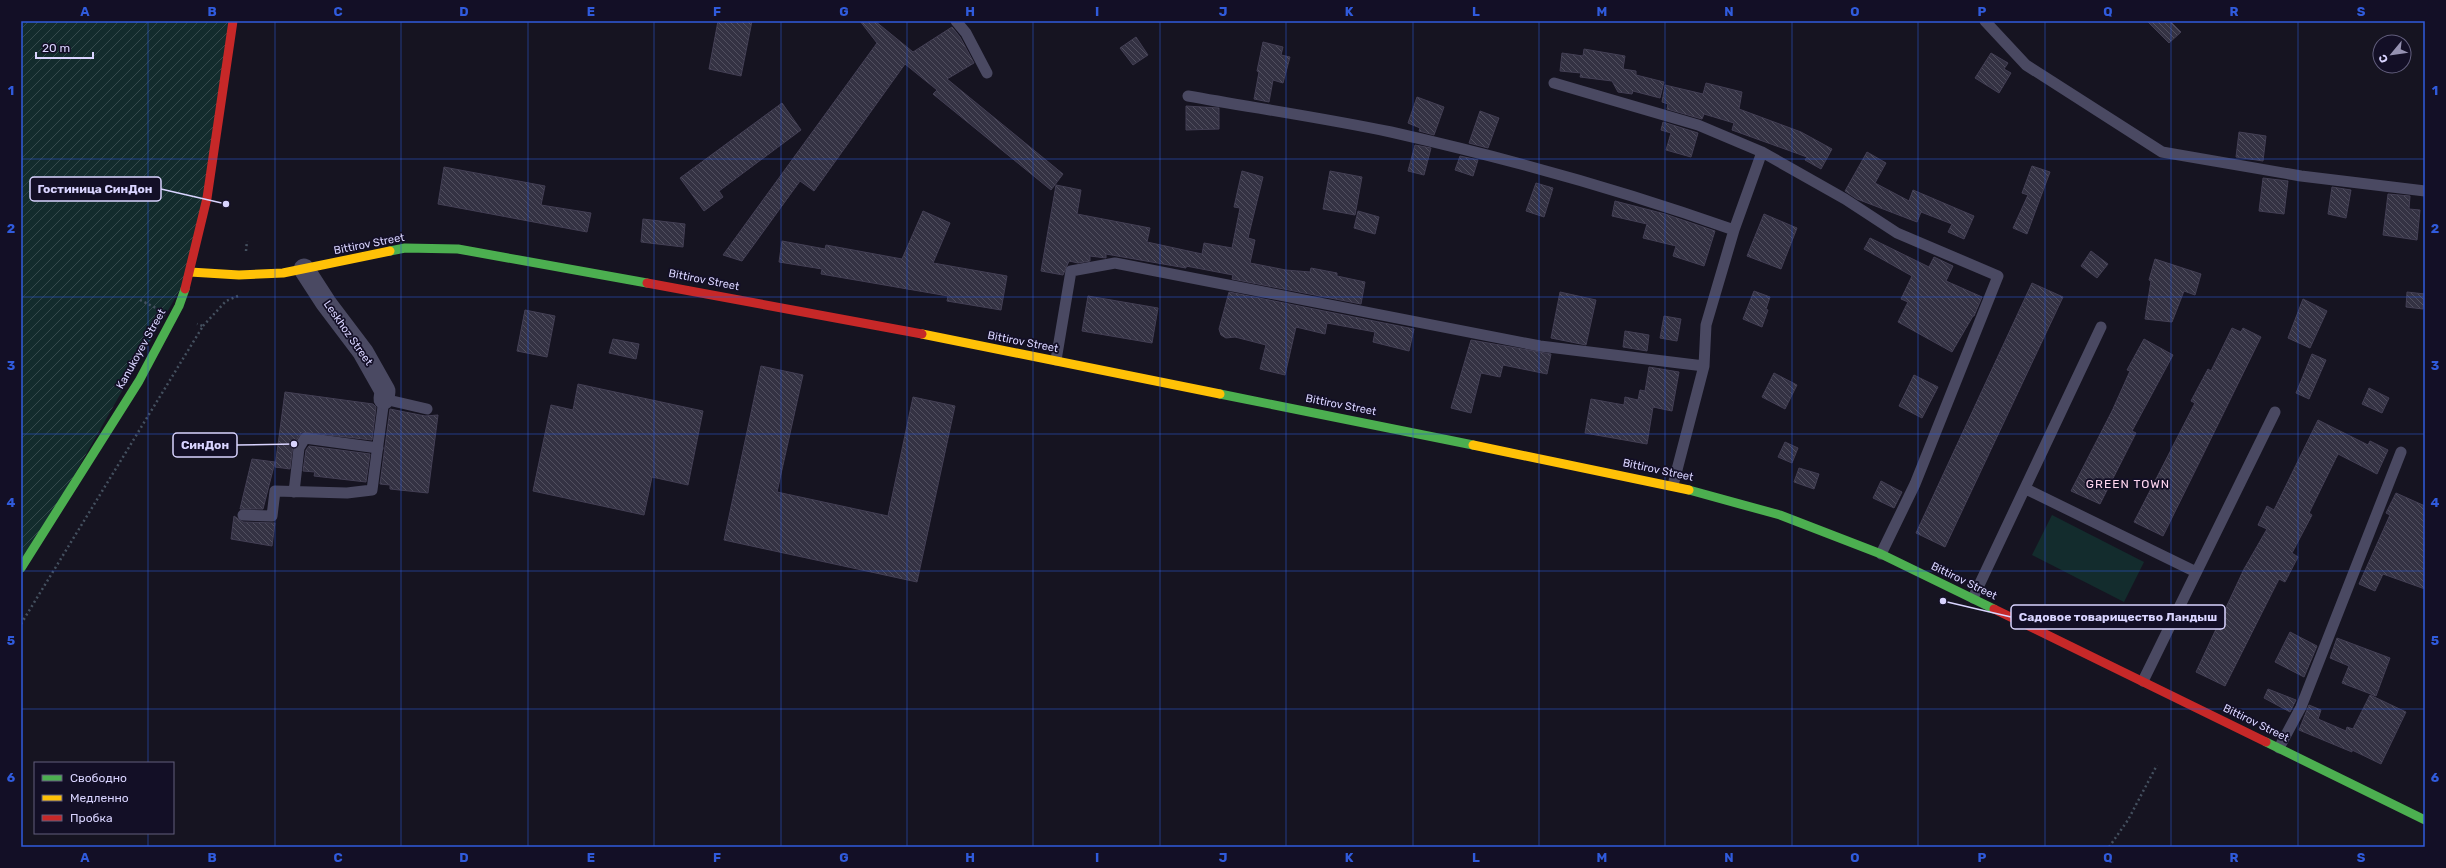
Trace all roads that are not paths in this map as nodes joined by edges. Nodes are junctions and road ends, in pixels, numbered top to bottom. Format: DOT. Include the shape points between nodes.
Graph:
graph roads {
  1 [pos="233,21"];
  2 [pos="956,21"];
  3 [pos="1985,21"];
  4 [pos="987,73"];
  5 [pos="1554,83"];
  6 [pos="1188,96"];
  7 [pos="1762,152"];
  8 [pos="2425,191"];
  9 [pos="1734,230"];
  10 [pos="304,269"];
  11 [pos="190,272"];
  12 [pos="2101,327"];
  13 [pos="1056,360"];
  14 [pos="1704,366"];
  15 [pos="384,399"];
  16 [pos="426,409"];
  17 [pos="2275,412"];
  18 [pos="378,448"];
  19 [pos="2401,452"];
  20 [pos="1673,485"];
  21 [pos="2026,489"];
  22 [pos="294,492"];
  23 [pos="243,515"];
  24 [pos="1881,554"];
  25 [pos="21,568"];
  26 [pos="2196,572"];
  27 [pos="1973,598"];
  28 [pos="2143,681"];
  29 [pos="2280,748"];
  30 [pos="2425,820"];
  1 -- 11 [label="street, Kanukoyev Street" via="207,198"];
  2 -- 4 [label="lane" via="966,33"];
  3 -- 8 [label="lane" via="2026,65 2162,152 2301,176"];
  5 -- 7 [label="lane" via="1698,125"];
  6 -- 9 [label="lane" via="1389,132 1468,151 1667,206"];
  7 -- 9 [label="lane"];
  7 -- 24 [label="lane" via="1845,199 1897,233 1998,276 1915,484"];
  9 -- 14 [label="lane" via="1706,325"];
  10 -- 11 [label="street, Bittirov Street" via="252,274"];
  10 -- 13 [label="street, Bittirov Street" via="405,248 458,249 692,290"];
  10 -- 15 [label="street, Leskhoz Street" via="326,304 363,352 386,391"];
  11 -- 25 [label="street, Kanukoyev Street" via="166,332 139,382"];
  12 -- 21 [label="lane"];
  13 -- 14 [label="lane" via="1071,271 1115,263 1540,346"];
  13 -- 20 [label="street, Bittirov Street"];
  14 -- 20 [label="lane"];
  15 -- 16 [label="lane"];
  15 -- 18 [label="lane"];
  17 -- 26 [label="lane"];
  18 -- 22 [label="lane" via="372,490 347,493"];
  18 -- 22 [label="lane" via="304,438 300,448"];
  19 -- 29 [label="lane" via="2301,707"];
  20 -- 24 [label="street, Bittirov Street" via="1780,515"];
  21 -- 26 [label="lane"];
  21 -- 27 [label="lane"];
  22 -- 23 [label="lane" via="275,491 272,516"];
  24 -- 27 [label="street, Bittirov Street"];
  26 -- 28 [label="lane"];
  27 -- 28 [label="street, Bittirov Street"];
  28 -- 29 [label="street, Bittirov Street"];
  29 -- 30 [label="street, Bittirov Street"];
}
